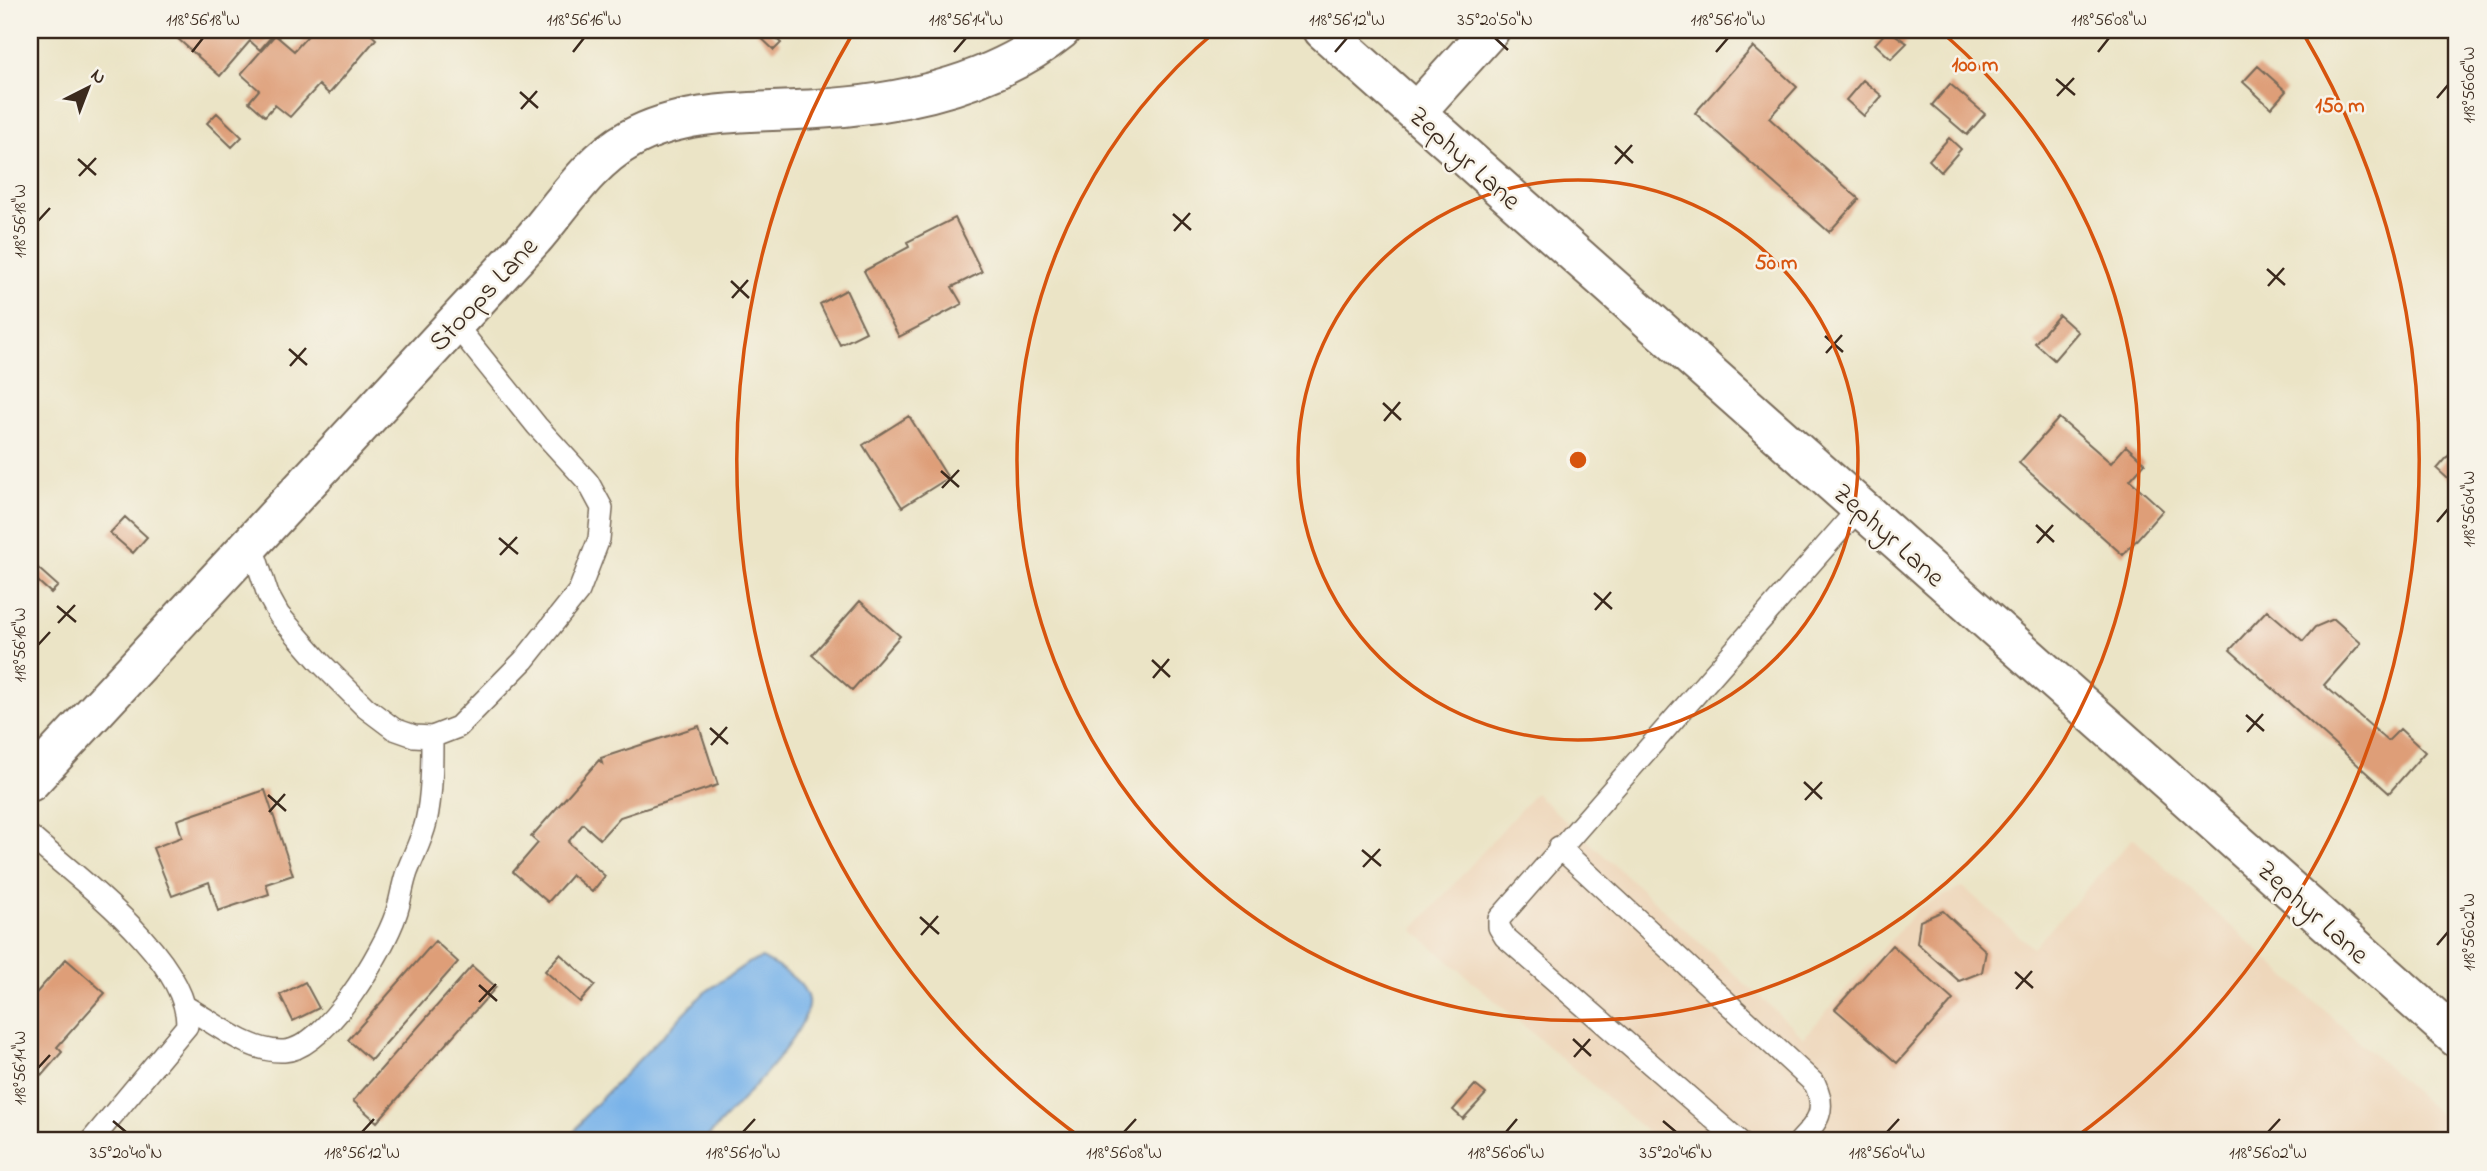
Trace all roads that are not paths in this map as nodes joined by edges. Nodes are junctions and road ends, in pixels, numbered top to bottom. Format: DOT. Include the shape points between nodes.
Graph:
graph roads {
  1 [pos="1061,30"];
  2 [pos="1323,30"];
  3 [pos="1490,30"];
  4 [pos="1416,112"];
  5 [pos="454,323"];
  6 [pos="1860,507"];
  7 [pos="251,543"];
  8 [pos="432,737"];
  9 [pos="30,782"];
  10 [pos="30,836"];
  11 [pos="1559,847"];
  12 [pos="188,1008"];
  13 [pos="2457,1038"];
  14 [pos="91,1141"];
  15 [pos="1739,1141"];
  16 [pos="1800,1141"];
  1 -- 5 [label="street, Stoops Lane" via="1002,66 948,88 884,104 742,112 667,124 630,139 598,162"];
  2 -- 4 [label="street, Zephyr Lane"];
  3 -- 4 [label="street"];
  4 -- 6 [label="street, Zephyr Lane"];
  5 -- 7 [label="street, Stoops Lane"];
  5 -- 8 [label="lane" via="588,482 602,508 599,539 579,591 524,660 458,727"];
  6 -- 11 [label="lane"];
  6 -- 13 [label="street, Zephyr Lane"];
  7 -- 8 [label="lane" via="279,615 320,662 394,729"];
  7 -- 9 [label="street, Stoops Lane"];
  8 -- 12 [label="lane" via="426,823 396,915 376,959 340,1009 314,1037 287,1051 256,1047"];
  10 -- 12 [label="lane" via="134,928 177,981"];
  11 -- 15 [label="lane" via="1506,908 1499,927"];
  11 -- 16 [label="lane" via="1815,1084 1822,1107 1819,1119"];
  12 -- 14 [label="lane" via="187,1026"];
}
